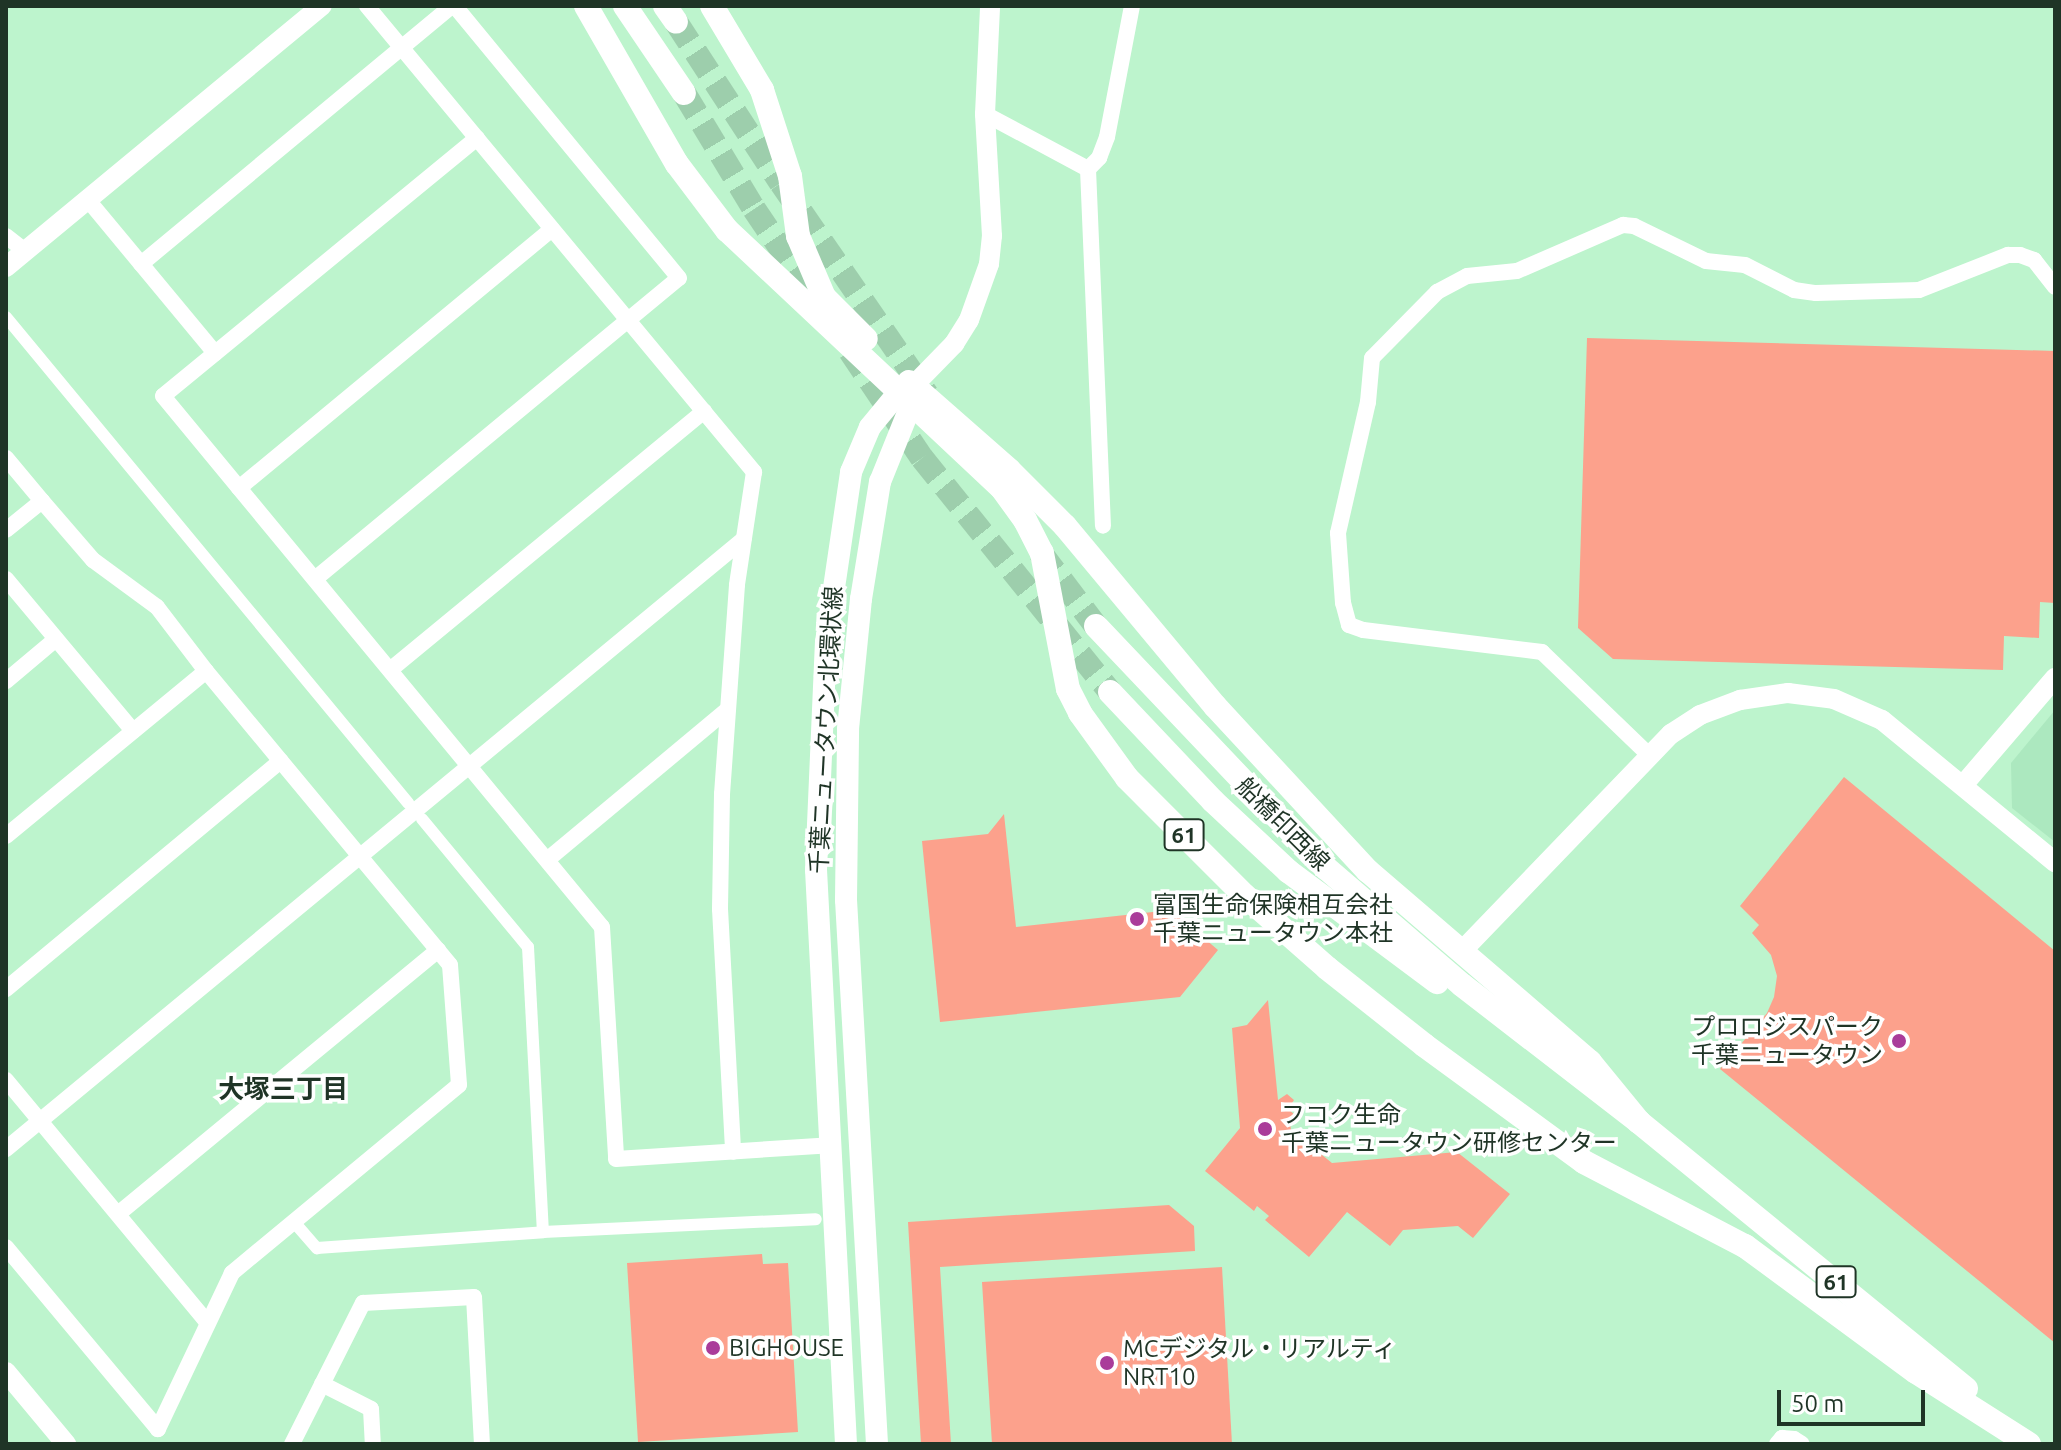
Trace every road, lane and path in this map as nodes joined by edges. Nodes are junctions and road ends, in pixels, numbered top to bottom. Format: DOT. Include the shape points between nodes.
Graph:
graph roads {
  1 [pos="322,6"];
  2 [pos="367,6"];
  3 [pos="453,6"];
  4 [pos="586,6"];
  5 [pos="625,6"];
  6 [pos="712,6"];
  7 [pos="990,6"];
  8 [pos="1132,6"];
  9 [pos="402,48"];
  10 [pos="684,93"];
  11 [pos="985,114"];
  12 [pos="477,138"];
  13 [pos="1088,169"];
  14 [pos="88,200"];
  15 [pos="552,229"];
  16 [pos="6,236"];
  17 [pos="25,251"];
  18 [pos="141,264"];
  19 [pos="6,267"];
  20 [pos="2055,287"];
  21 [pos="6,317"];
  22 [pos="629,320"];
  23 [pos="215,353"];
  24 [pos="908,394"];
  25 [pos="704,411"];
  26 [pos="6,458"];
  27 [pos="239,488"];
  28 [pos="42,501"];
  29 [pos="1103,526"];
  30 [pos="6,530"];
  31 [pos="744,539"];
  32 [pos="6,579"];
  33 [pos="315,579"];
  34 [pos="1096,626"];
  35 [pos="56,639"];
  36 [pos="390,670"];
  37 [pos="206,671"];
  38 [pos="2055,678"];
  39 [pos="6,681"];
  40 [pos="1110,692"];
  41 [pos="727,710"];
  42 [pos="133,731"];
  43 [pos="1650,756"];
  44 [pos="281,761"];
  45 [pos="469,766"];
  46 [pos="1964,784"];
  47 [pos="408,803"];
  48 [pos="422,819"];
  49 [pos="6,836"];
  50 [pos="360,856"];
  51 [pos="547,860"];
  52 [pos="2055,862"];
  53 [pos="438,950"];
  54 [pos="1461,952"];
  55 [pos="6,989"];
  56 [pos="6,1080"];
  57 [pos="40,1121"];
  58 [pos="1639,1122"];
  59 [pos="6,1149"];
  60 [pos="831,1150"];
  61 [pos="733,1152"];
  62 [pos="859,1155"];
  63 [pos="118,1214"];
  64 [pos="816,1219"];
  65 [pos="294,1222"];
  66 [pos="543,1232"];
  67 [pos="6,1247"];
  68 [pos="208,1323"];
  69 [pos="6,1372"];
  70 [pos="322,1384"];
  71 [pos="66,1444"];
  72 [pos="292,1444"];
  73 [pos="373,1444"];
  74 [pos="482,1444"];
  75 [pos="846,1444"];
  76 [pos="877,1444"];
  77 [pos="1777,1444"];
  78 [pos="1802,1444"];
  79 [pos="2031,1444"];
  1 -- 14 [label="street"];
  2 -- 9 [label="street"];
  3 -- 9 [label="street"];
  3 -- 22 [label="street" via="679,278"];
  4 -- 24 [label="main road, 61" via="677,164 727,230"];
  5 -- 10 [label="main road"];
  6 -- 24 [label="main road" via="762,90 790,176 798,236 824,297"];
  7 -- 11 [label="street"];
  8 -- 13 [label="street" via="1107,137"];
  9 -- 12 [label="street"];
  9 -- 18 [label="street"];
  11 -- 13 [label="street"];
  11 -- 24 [label="street" via="989,264 969,320"];
  12 -- 15 [label="street"];
  12 -- 23 [label="street"];
  13 -- 29 [label="street"];
  14 -- 17 [label="street"];
  14 -- 18 [label="street"];
  15 -- 22 [label="street"];
  15 -- 27 [label="street"];
  16 -- 17 [label="street"];
  17 -- 19 [label="street"];
  18 -- 23 [label="street"];
  20 -- 43 [label="street" via="2034,260 2008,255 1919,290 1794,290 1745,265 1706,261 1623,225 1517,271 1467,276 1437,292 1372,358 1368,402 1338,533 1349,625 1542,652"];
  21 -- 47 [label="street"];
  22 -- 25 [label="street"];
  22 -- 33 [label="street"];
  23 -- 27 [label="street" via="163,396"];
  24 -- 54 [label="main road, 61" via="999,461 1065,526 1276,773 1368,871"];
  24 -- 60 [label="main road, 千葉ニュータウン北環状線" via="870,427 851,472 826,642 816,870"];
  24 -- 62 [label="main road, 千葉ニュータウン北環状線" via="880,482 848,729 846,900"];
  24 -- 79 [label="main road, 61" via="1001,487 1025,520 1046,567 1068,689 1100,742 1127,778 1244,895 1424,1045 1584,1162 1745,1246 1916,1372"];
  25 -- 31 [label="street" via="754,472"];
  25 -- 36 [label="street"];
  26 -- 28 [label="street"];
  27 -- 33 [label="street"];
  28 -- 30 [label="street"];
  28 -- 37 [label="street" via="93,560 157,607"];
  31 -- 41 [label="street"];
  31 -- 45 [label="street"];
  32 -- 35 [label="street"];
  33 -- 36 [label="street"];
  34 -- 58 [label="main road, 船橋印西線 / 61" via="1326,868 1462,985"];
  35 -- 39 [label="street"];
  35 -- 42 [label="street"];
  36 -- 45 [label="street"];
  37 -- 42 [label="street"];
  37 -- 44 [label="street"];
  38 -- 46 [label="street"];
  40 -- 58 [label="main road, 船橋印西線 / 61" via="1288,871 1574,1085"];
  41 -- 51 [label="street"];
  41 -- 61 [label="street" via="720,909"];
  42 -- 49 [label="street"];
  43 -- 46 [label="street" via="1700,715 1740,700 1788,693 1834,699 1882,720"];
  43 -- 54 [label="street"];
  44 -- 50 [label="street"];
  44 -- 55 [label="street"];
  45 -- 50 [label="street"];
  45 -- 51 [label="street"];
  46 -- 52 [label="street"];
  48 -- 66 [label="street" via="528,947"];
  50 -- 53 [label="street"];
  50 -- 57 [label="street"];
  51 -- 61 [label="street" via="602,927 616,1159"];
  53 -- 63 [label="street"];
  53 -- 65 [label="street" via="450,965 459,1085"];
  54 -- 58 [label="main road, 61" via="1590,1062"];
  56 -- 57 [label="street"];
  57 -- 59 [label="street"];
  57 -- 63 [label="street"];
  58 -- 79 [label="main road, 船橋印西線 / 61"];
  60 -- 61 [label="street"];
  60 -- 62 [label="street"];
  60 -- 75 [label="main road, 千葉ニュータウン北環状線"];
  62 -- 76 [label="main road, 千葉ニュータウン北環状線"];
  63 -- 68 [label="street"];
  64 -- 66 [label="street"];
  65 -- 66 [label="street" via="317,1248"];
  65 -- 68 [label="street" via="232,1273"];
  67 -- 68 [label="street" via="158,1429"];
  69 -- 71 [label="street"];
  70 -- 72 [label="street"];
  70 -- 73 [label="street" via="371,1409"];
  70 -- 74 [label="street" via="363,1303 474,1297"];
  77 -- 78 [label="street" via="1782,1438"];
}
